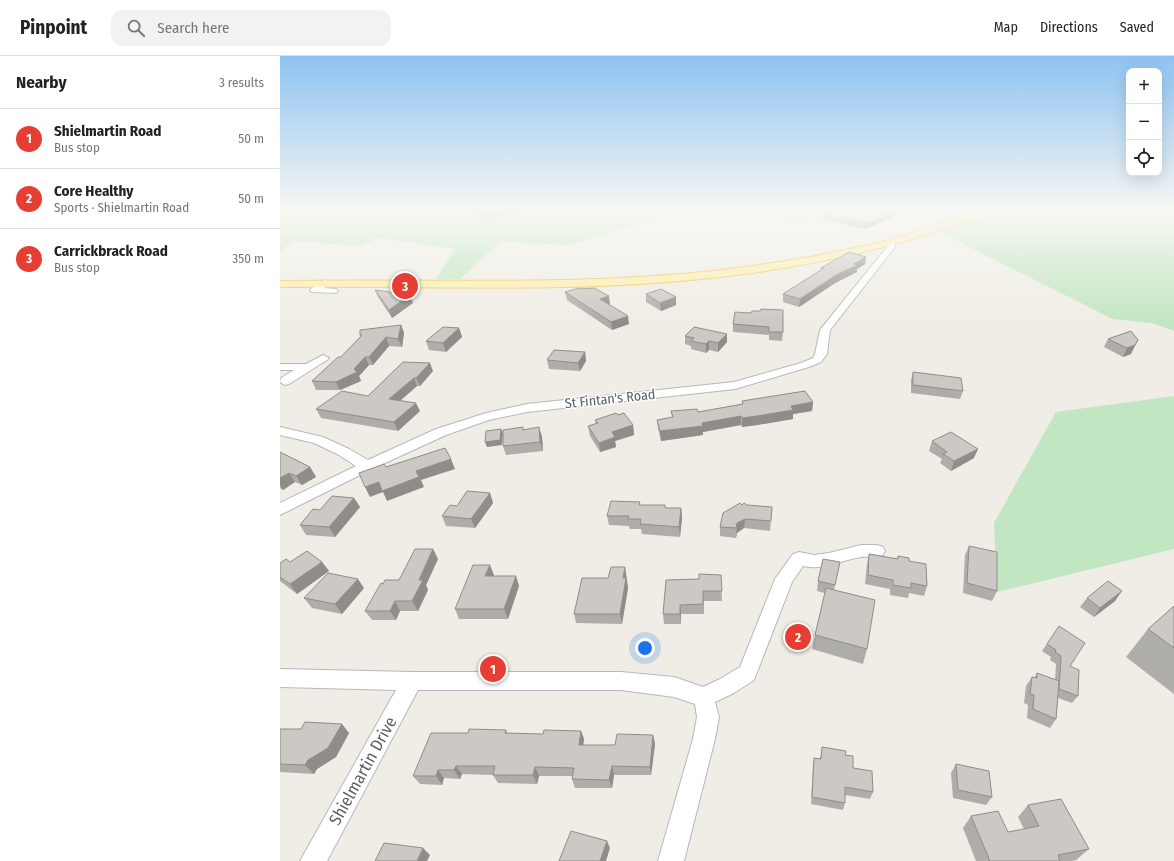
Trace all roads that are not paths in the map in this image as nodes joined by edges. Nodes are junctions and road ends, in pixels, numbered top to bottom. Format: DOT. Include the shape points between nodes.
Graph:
graph roads {
  1 [pos="871,248"];
  2 [pos="891,248"];
  3 [pos="280,284"];
  4 [pos="323,358"];
  5 [pos="280,367"];
  6 [pos="308,367"];
  7 [pos="285,381"];
  8 [pos="280,431"];
  9 [pos="367,466"];
  10 [pos="280,510"];
  11 [pos="877,551"];
  12 [pos="280,678"];
  13 [pos="412,681"];
  14 [pos="704,697"];
  15 [pos="313,861"];
  16 [pos="671,861"];
  1 -- 3 [label="main road" via="803,262 653,280 578,284 329,287"];
  2 -- 9 [label="street, St Fintan's Road" via="826,330 821,354 817,360 734,385 527,408 486,417 441,432"];
  4 -- 6 [label="street"];
  5 -- 6 [label="street"];
  6 -- 7 [label="street"];
  8 -- 9 [label="street" via="318,440"];
  9 -- 10 [label="street, St Fintan's Road"];
  11 -- 14 [label="street" via="861,551 814,562 799,559 784,579 747,673"];
  12 -- 13 [label="street"];
  13 -- 14 [label="street" via="621,681 674,687"];
  13 -- 15 [label="street, Shielmartin Drive"];
  14 -- 16 [label="street" via="708,717 704,739"];
}
